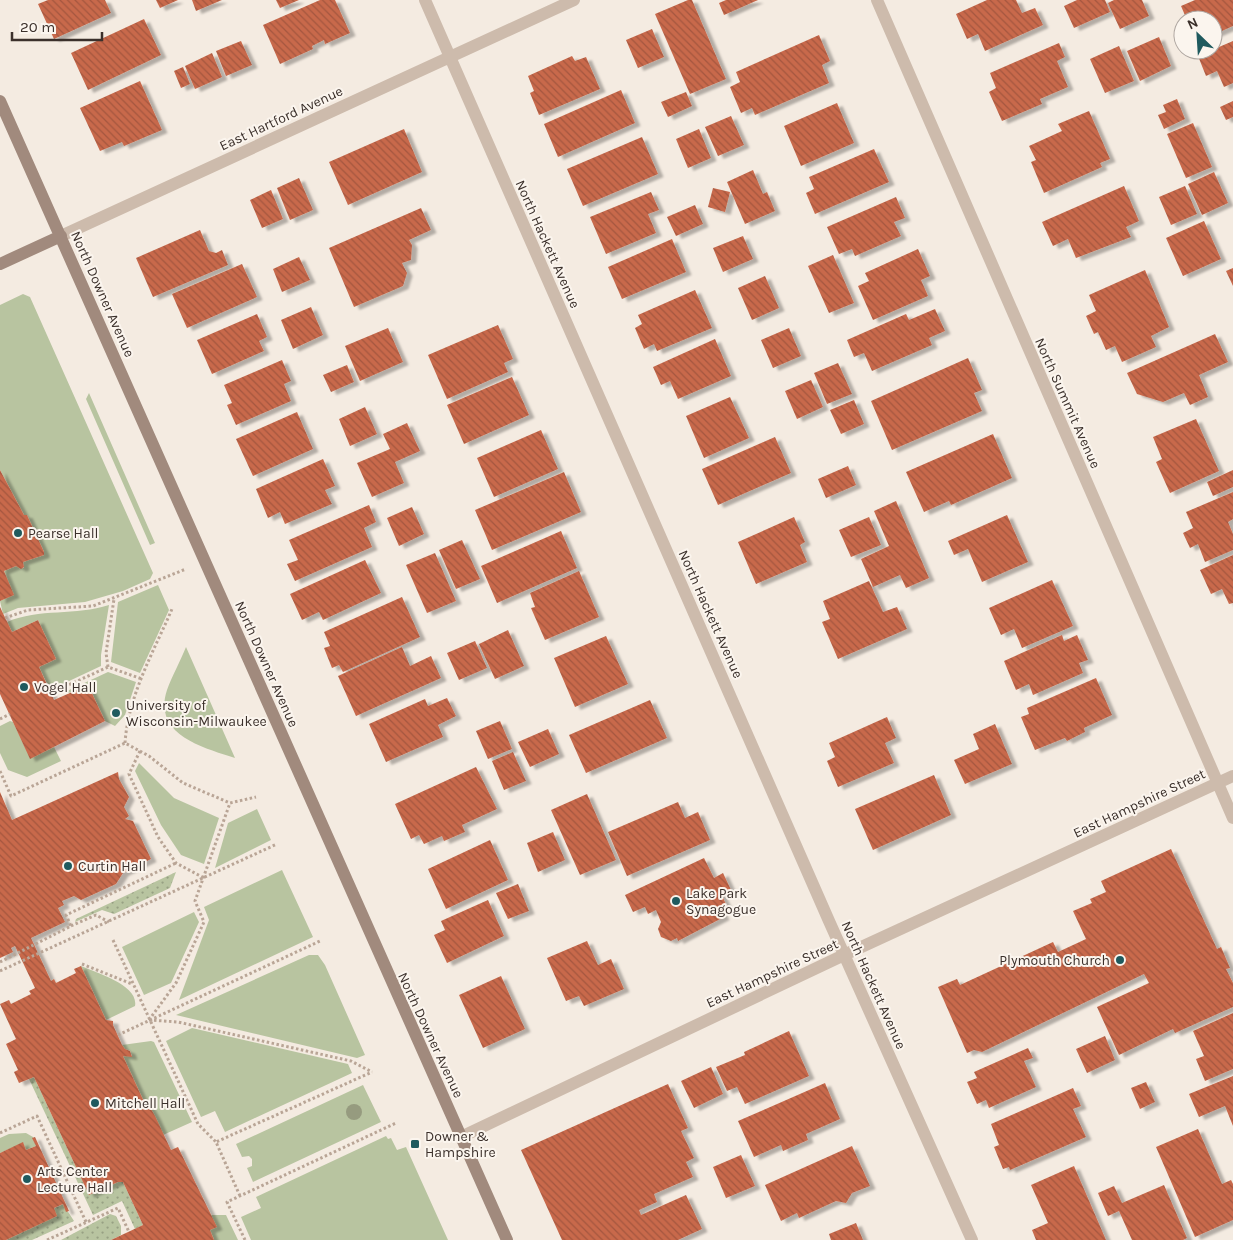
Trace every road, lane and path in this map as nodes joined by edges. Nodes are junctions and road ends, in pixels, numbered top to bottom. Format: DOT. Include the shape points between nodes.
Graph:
graph roads {
  1 [pos="425,0"];
  2 [pos="574,0"];
  3 [pos="877,0"];
  4 [pos="450,57"];
  5 [pos="0,101"];
  6 [pos="61,236"];
  7 [pos="0,264"];
  8 [pos="205,561"];
  9 [pos="114,599"];
  10 [pos="172,609"];
  11 [pos="5,618"];
  12 [pos="108,668"];
  13 [pos="142,678"];
  14 [pos="51,693"];
  15 [pos="10,714"];
  16 [pos="0,719"];
  17 [pos="125,743"];
  18 [pos="140,751"];
  19 [pos="0,772"];
  20 [pos="1233,776"];
  21 [pos="1218,783"];
  22 [pos="256,797"];
  23 [pos="230,803"];
  24 [pos="1233,818"];
  25 [pos="277,844"];
  26 [pos="176,863"];
  27 [pos="204,878"];
  28 [pos="110,922"];
  29 [pos="71,926"];
  30 [pos="113,940"];
  31 [pos="320,941"];
  32 [pos="844,955"];
  33 [pos="0,962"];
  34 [pos="82,964"];
  35 [pos="0,971"];
  36 [pos="132,984"];
  37 [pos="149,1020"];
  38 [pos="118,1035"];
  39 [pos="396,1123"];
  40 [pos="0,1133"];
  41 [pos="461,1137"];
  42 [pos="216,1142"];
  43 [pos="240,1196"];
  44 [pos="86,1222"];
  45 [pos="129,1232"];
  46 [pos="47,1240"];
  47 [pos="245,1240"];
  48 [pos="507,1240"];
  49 [pos="972,1240"];
  1 -- 4 [label="street, North Hackett Avenue"];
  2 -- 4 [label="street, East Hartford Avenue"];
  3 -- 21 [label="street, North Summit Avenue"];
  4 -- 6 [label="street, East Hartford Avenue"];
  4 -- 32 [label="street, North Hackett Avenue"];
  5 -- 6 [label="street, North Downer Avenue"];
  6 -- 7 [label="street, East Hartford Avenue"];
  6 -- 8 [label="street, North Downer Avenue"];
  8 -- 9 [label="path"];
  8 -- 41 [label="street, North Downer Avenue"];
  9 -- 11 [label="path" via="81,608 19,612"];
  9 -- 12 [label="path" via="106,653"];
  10 -- 13 [label="path"];
  12 -- 13 [label="path"];
  12 -- 14 [label="path"];
  13 -- 17 [label="path" via="126,725"];
  15 -- 16 [label="path"];
  17 -- 18 [label="path"];
  17 -- 19 [label="path" via="11,796"];
  18 -- 23 [label="path" via="183,783"];
  18 -- 26 [label="path" via="129,774 158,837"];
  20 -- 21 [label="street, East Hampshire Street"];
  21 -- 24 [label="street, North Summit Avenue"];
  21 -- 32 [label="street, East Hampshire Street"];
  22 -- 23 [label="path"];
  23 -- 27 [label="path"];
  25 -- 27 [label="path"];
  26 -- 27 [label="path"];
  26 -- 29 [label="path" via="66,914"];
  27 -- 28 [label="path"];
  27 -- 37 [label="path" via="195,901 204,922 176,983"];
  28 -- 29 [label="path" via="96,915"];
  28 -- 35 [label="path"];
  29 -- 33 [label="path"];
  30 -- 36 [label="path"];
  31 -- 37 [label="path"];
  32 -- 41 [label="street, East Hampshire Street"];
  32 -- 49 [label="street, North Hackett Avenue"];
  34 -- 36 [label="path"];
  36 -- 37 [label="path"];
  37 -- 38 [label="path"];
  37 -- 42 [label="path" via="198,1124"];
  37 -- 42 [label="path" via="178,1022 351,1061 372,1072"];
  39 -- 43 [label="path"];
  40 -- 44 [label="path" via="37,1116"];
  41 -- 48 [label="street, North Downer Avenue"];
  42 -- 43 [label="path"];
  43 -- 47 [label="path" via="227,1202"];
  44 -- 45 [label="path" via="118,1208"];
  44 -- 46 [label="path"];
}
